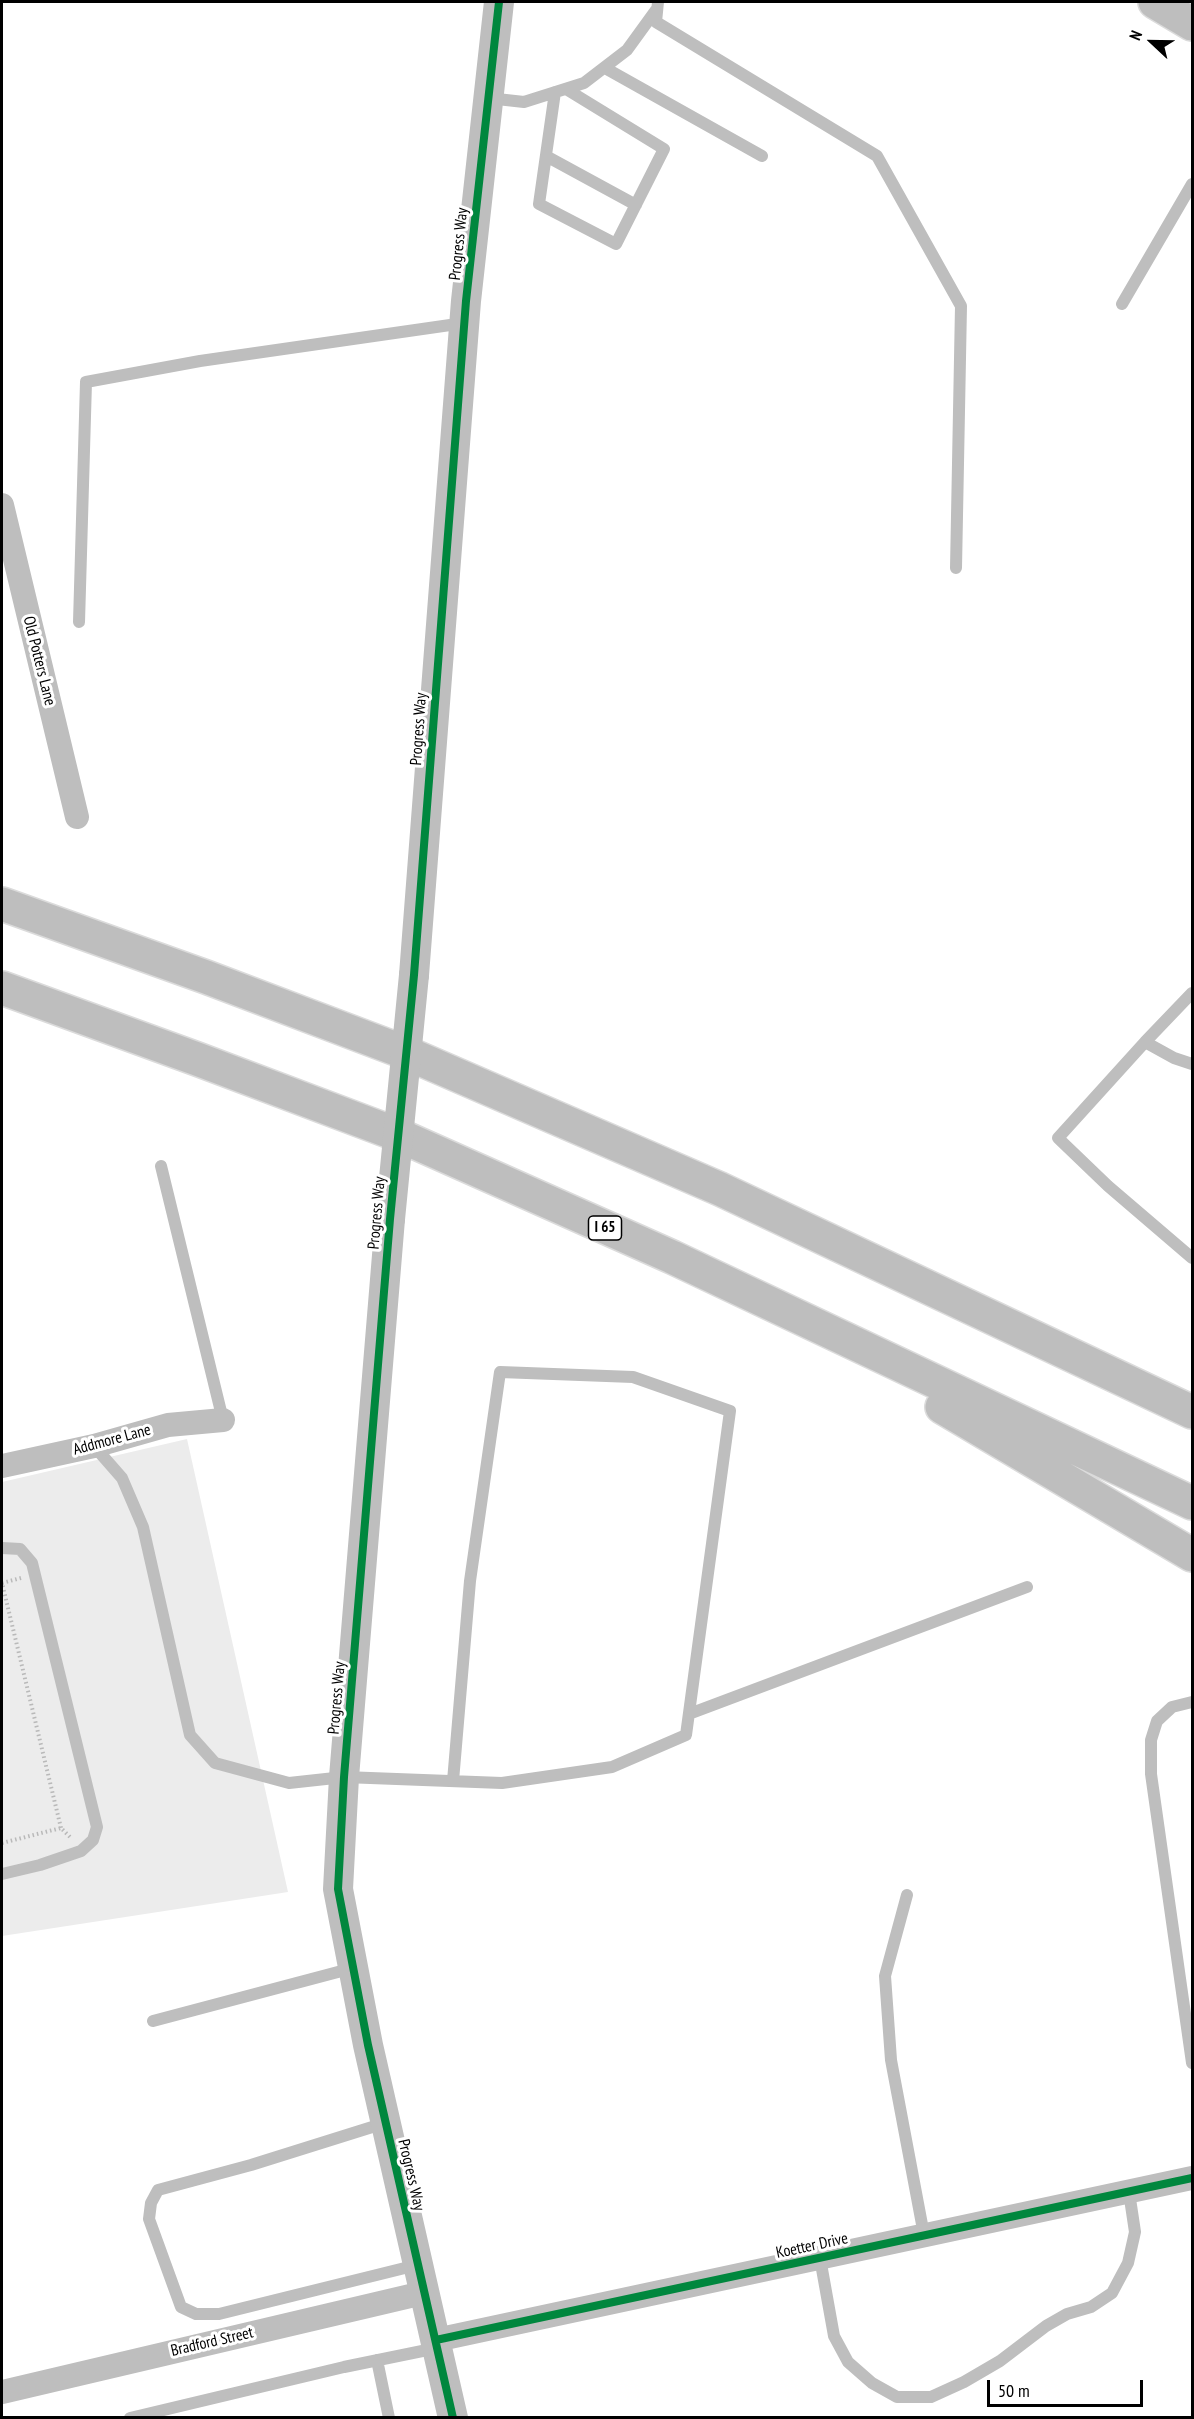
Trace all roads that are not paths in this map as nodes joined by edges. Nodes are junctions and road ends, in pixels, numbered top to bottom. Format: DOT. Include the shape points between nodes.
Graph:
graph roads {
  1 [pos="499,2"];
  2 [pos="1155,2"];
  3 [pos="658,5"];
  4 [pos="1192,24"];
  5 [pos="605,68"];
  6 [pos="560,91"];
  7 [pos="488,98"];
  8 [pos="546,156"];
  9 [pos="762,156"];
  10 [pos="1192,184"];
  11 [pos="636,205"];
  12 [pos="1122,304"];
  13 [pos="465,323"];
  14 [pos="2,505"];
  15 [pos="956,568"];
  16 [pos="79,622"];
  17 [pos="77,817"];
  18 [pos="2,904"];
  19 [pos="2,988"];
  20 [pos="1192,993"];
  21 [pos="1145,1042"];
  22 [pos="1192,1064"];
  23 [pos="161,1166"];
  24 [pos="1192,1258"];
  25 [pos="749,1294"];
  26 [pos="1192,1412"];
  27 [pos="223,1420"];
  28 [pos="94,1446"];
  29 [pos="2,1466"];
  30 [pos="1192,1503"];
  31 [pos="2,1548"];
  32 [pos="1192,1555"];
  33 [pos="1027,1587"];
  34 [pos="1192,1702"];
  35 [pos="689,1714"];
  36 [pos="344,1777"];
  37 [pos="453,1781"];
  38 [pos="2,1874"];
  39 [pos="907,1894"];
  40 [pos="353,1968"];
  41 [pos="153,2021"];
  42 [pos="1192,2063"];
  43 [pos="385,2123"];
  44 [pos="1192,2178"];
  45 [pos="1129,2192"];
  46 [pos="924,2235"];
  47 [pos="820,2258"];
  48 [pos="420,2279"];
  49 [pos="437,2344"];
  50 [pos="377,2360"];
  51 [pos="2,2392"];
  52 [pos="130,2418"];
  53 [pos="389,2418"];
  54 [pos="453,2418"];
  1 -- 7 [label="street, Progress Way"];
  2 -- 4 [label="main road"];
  3 -- 5 [label="lane" via="627,50"];
  3 -- 15 [label="lane" via="656,22 877,156 961,306"];
  5 -- 6 [label="lane" via="584,83"];
  5 -- 9 [label="lane"];
  6 -- 7 [label="lane" via="524,102"];
  6 -- 8 [label="lane"];
  6 -- 11 [label="lane" via="664,149"];
  7 -- 13 [label="street, Progress Way"];
  8 -- 11 [label="lane"];
  8 -- 11 [label="lane" via="539,204 616,244"];
  10 -- 12 [label="lane"];
  13 -- 16 [label="lane" via="200,361 86,382"];
  13 -- 36 [label="street, Progress Way, bridge" via="414,975"];
  14 -- 17 [label="street, Old Potters Lane"];
  18 -- 26 [label="main road" via="404,1052 720,1189"];
  19 -- 25 [label="main road, I 65" via="396,1134"];
  20 -- 21 [label="lane"];
  21 -- 22 [label="lane"];
  21 -- 24 [label="lane" via="1058,1138"];
  23 -- 27 [label="lane"];
  25 -- 30 [label="main road, I 65"];
  25 -- 32 [label="main road"];
  27 -- 28 [label="street, Addmore Lane" via="168,1425"];
  28 -- 29 [label="street, Addmore Lane"];
  28 -- 36 [label="lane" via="122,1478 143,1527 190,1735 215,1763 289,1783"];
  31 -- 38 [label="lane" via="20,1549 32,1563 97,1827 93,1840 84,1848"];
  33 -- 35 [label="lane"];
  34 -- 42 [label="lane" via="1172,1707 1157,1721 1151,1740 1151,1774"];
  35 -- 37 [label="lane" via="686,1735 612,1767 502,1783"];
  35 -- 37 [label="lane" via="730,1411 633,1377 500,1372 471,1581"];
  36 -- 37 [label="lane"];
  36 -- 40 [label="street, Progress Way" via="338,1889"];
  39 -- 46 [label="lane" via="885,1976 891,2060"];
  40 -- 41 [label="lane"];
  40 -- 43 [label="street, Progress Way"];
  43 -- 48 [label="street, Progress Way"];
  43 -- 48 [label="lane" via="158,2190 149,2219 181,2307 196,2314 219,2314"];
  44 -- 45 [label="street, Koetter Drive"];
  45 -- 46 [label="street, Koetter Drive"];
  45 -- 47 [label="lane" via="1135,2232 1128,2263 1112,2292 1091,2307 1046,2326 1000,2361 931,2397 897,2397 872,2383 848,2362 834,2336"];
  46 -- 47 [label="street, Koetter Drive"];
  47 -- 49 [label="street, Koetter Drive"];
  48 -- 49 [label="street, Progress Way"];
  48 -- 51 [label="street, Bradford Street"];
  49 -- 50 [label="lane"];
  49 -- 54 [label="street, Progress Way"];
  50 -- 52 [label="lane"];
  50 -- 53 [label="lane"];
}
